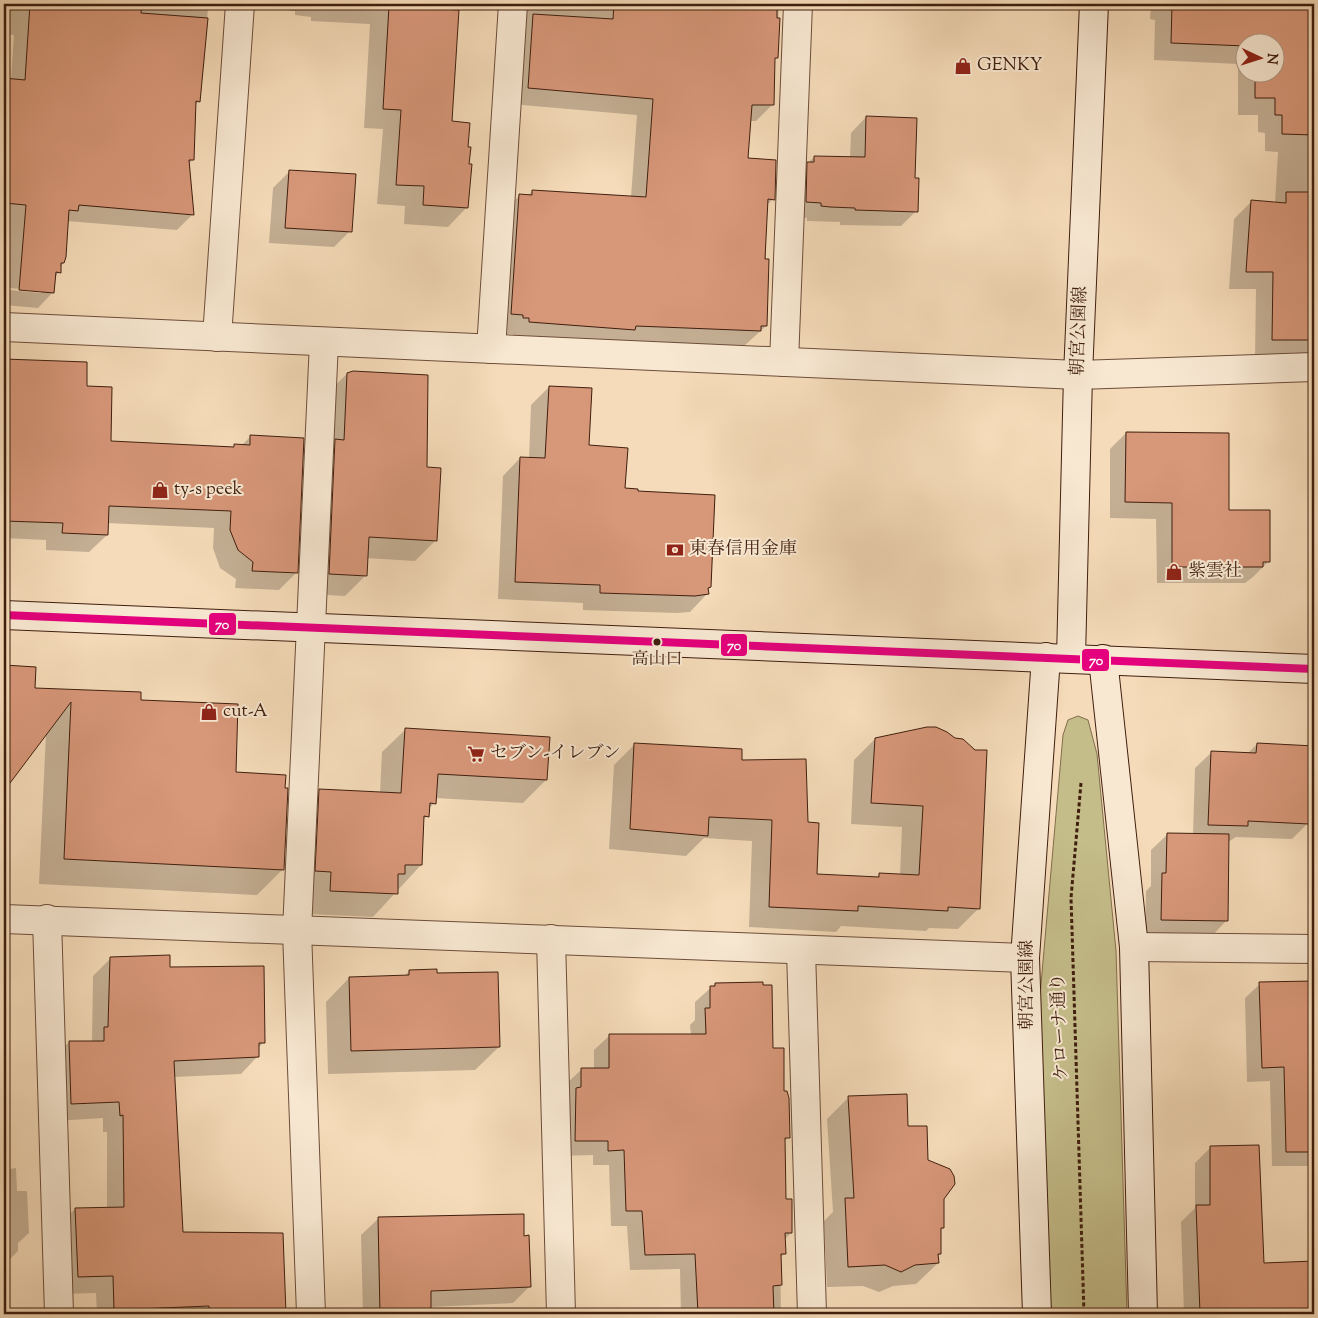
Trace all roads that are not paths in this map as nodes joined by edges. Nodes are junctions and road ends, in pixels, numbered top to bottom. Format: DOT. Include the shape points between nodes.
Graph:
graph roads {
  1 [pos="240,4"];
  2 [pos="513,4"];
  3 [pos="798,4"];
  4 [pos="1094,4"];
  5 [pos="4,327"];
  6 [pos="217,337"];
  7 [pos="324,342"];
  8 [pos="491,349"];
  9 [pos="784,362"];
  10 [pos="1314,367"];
  11 [pos="1078,375"];
  12 [pos="4,615"];
  13 [pos="310,629"];
  14 [pos="1058,657"];
  15 [pos="1103,659"];
  16 [pos="1314,669"];
  17 [pos="4,918"];
  18 [pos="47,920"];
  19 [pos="297,931"];
  20 [pos="551,939"];
  21 [pos="1134,947"];
  22 [pos="1314,949"];
  23 [pos="801,950"];
  24 [pos="1025,958"];
  25 [pos="59,1314"];
  26 [pos="311,1314"];
  27 [pos="560,1314"];
  28 [pos="812,1314"];
  29 [pos="1037,1314"];
  30 [pos="1143,1314"];
  1 -- 6 [label="street"];
  2 -- 8 [label="street"];
  3 -- 9 [label="street"];
  4 -- 11 [label="street, 朝宮公園線"];
  5 -- 6 [label="street"];
  6 -- 7 [label="street"];
  7 -- 8 [label="street"];
  7 -- 13 [label="street"];
  8 -- 9 [label="street"];
  9 -- 11 [label="street"];
  10 -- 11 [label="street"];
  11 -- 14 [label="street, 朝宮公園線"];
  12 -- 13 [label="street"];
  13 -- 14 [label="street"];
  13 -- 19 [label="street"];
  14 -- 15 [label="street"];
  14 -- 24 [label="street, 朝宮公園線"];
  15 -- 16 [label="street"];
  15 -- 21 [label="street"];
  17 -- 18 [label="street"];
  18 -- 19 [label="street"];
  18 -- 25 [label="street"];
  19 -- 20 [label="street"];
  19 -- 26 [label="street"];
  20 -- 23 [label="street"];
  20 -- 27 [label="street"];
  21 -- 22 [label="street"];
  21 -- 30 [label="street"];
  23 -- 24 [label="street"];
  23 -- 28 [label="street"];
  24 -- 29 [label="street, 朝宮公園線"];
}
